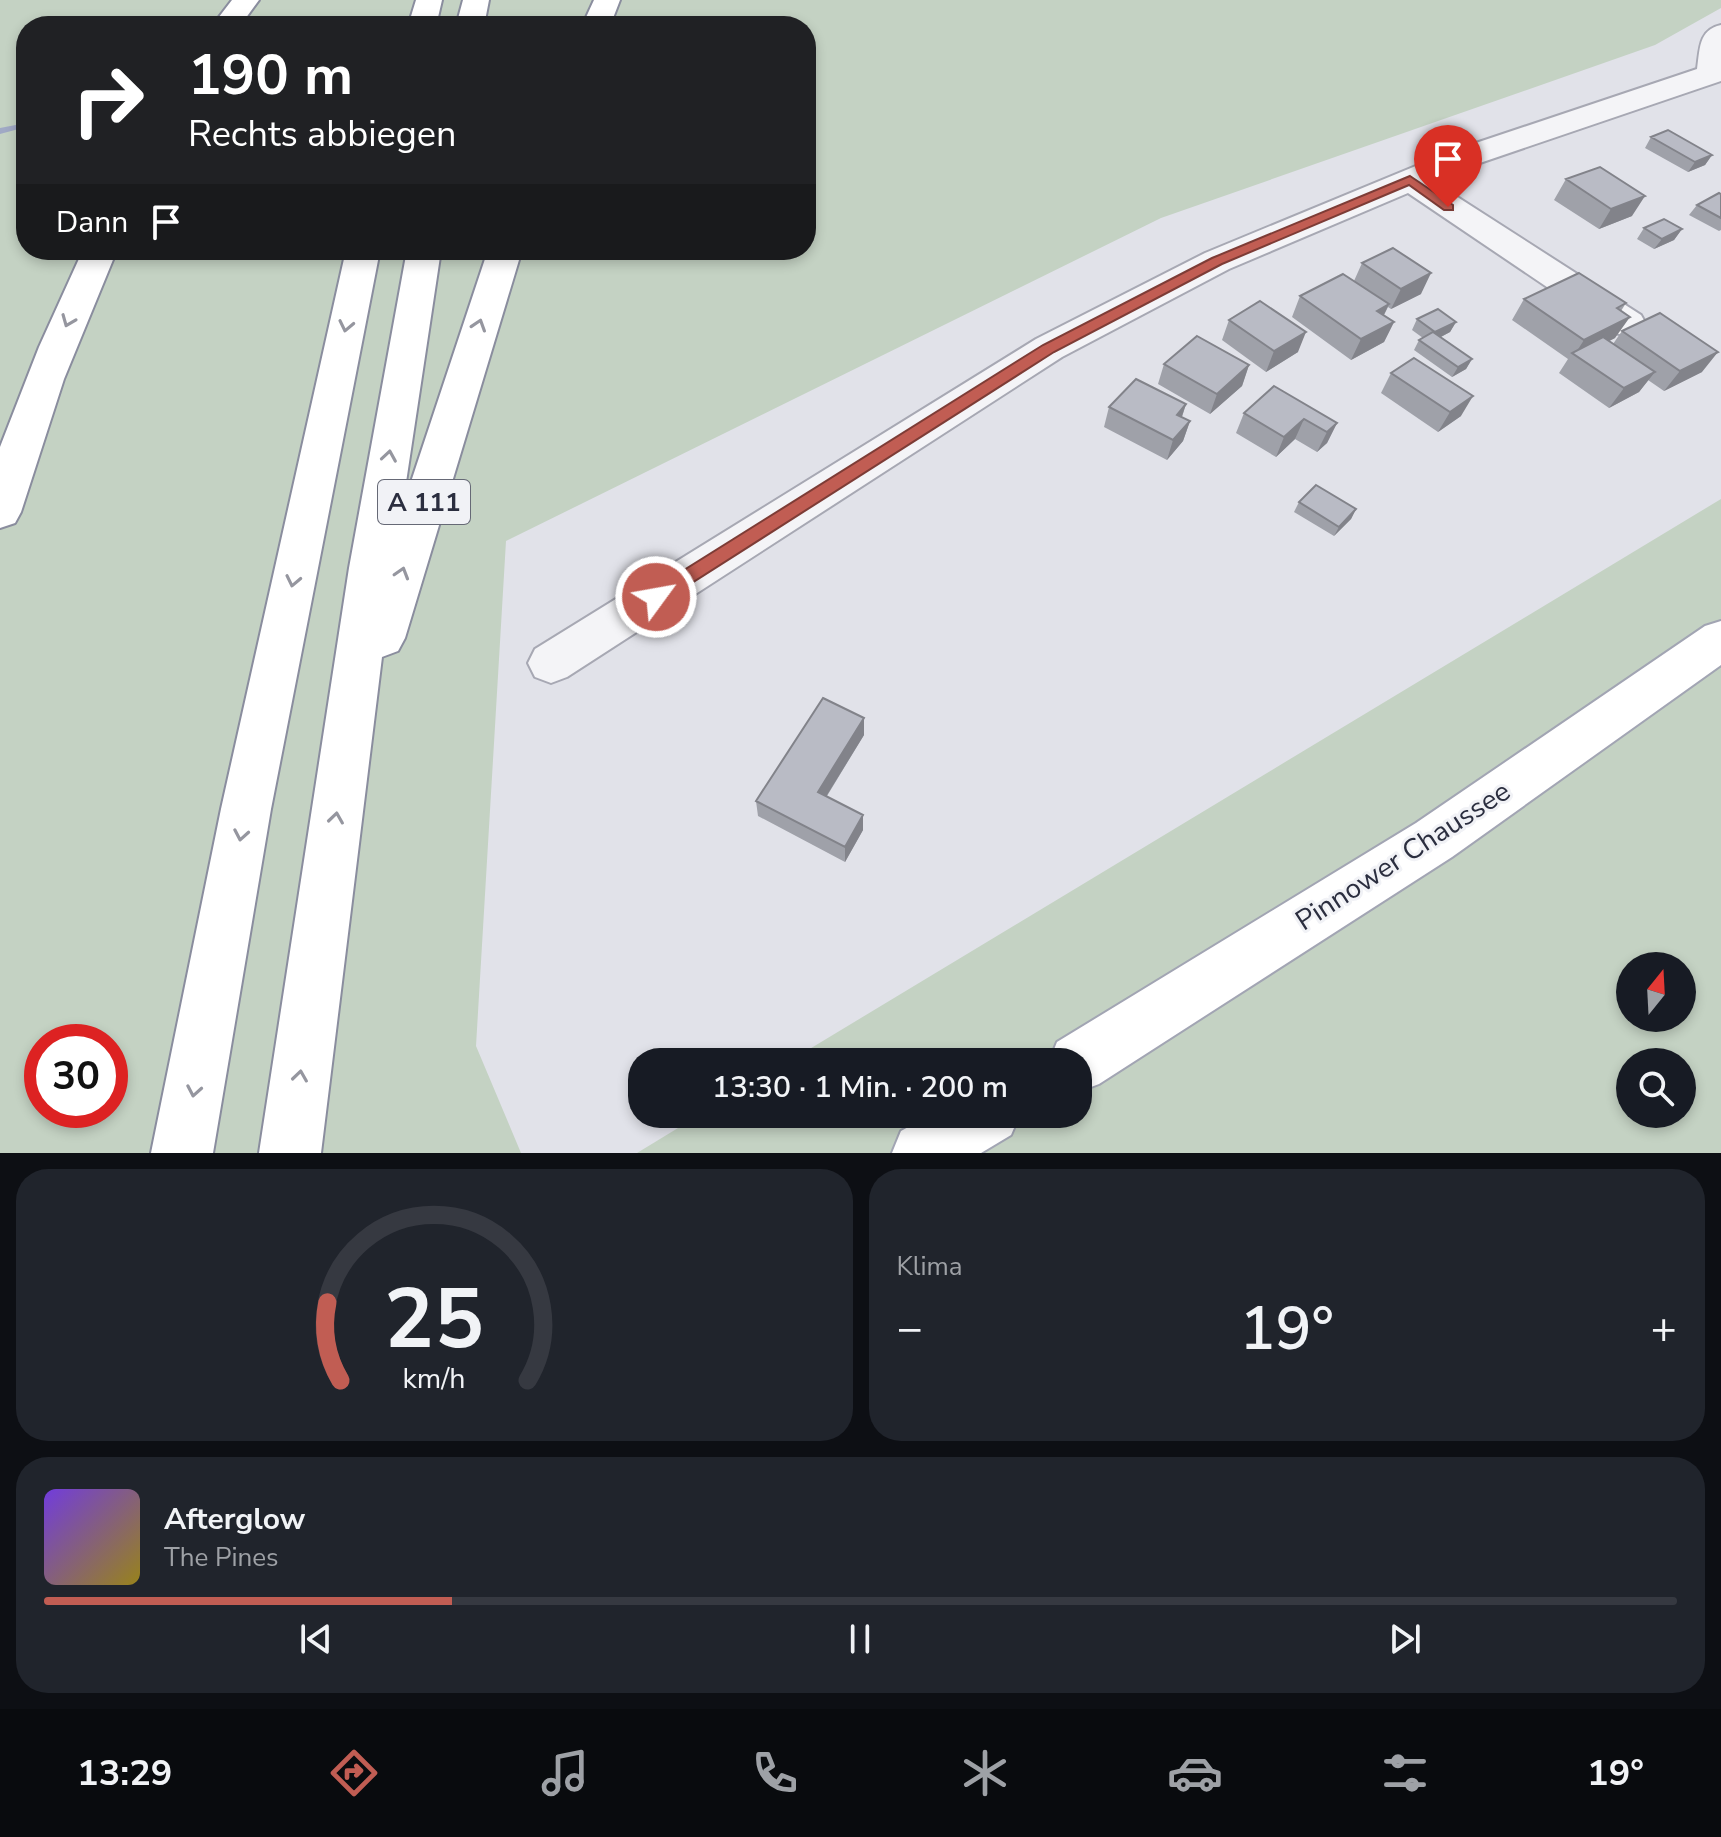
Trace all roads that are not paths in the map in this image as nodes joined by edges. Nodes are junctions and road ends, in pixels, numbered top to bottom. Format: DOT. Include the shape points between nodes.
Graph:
graph roads {
  1 [pos="246,0"];
  2 [pos="234,16"];
  3 [pos="1721,33"];
  4 [pos="1716,72"];
  5 [pos="1410,180"];
  6 [pos="95,260"];
  7 [pos="361,260"];
  8 [pos="422,260"];
  9 [pos="502,260"];
  10 [pos="1628,324"];
  11 [pos="0,512"];
  12 [pos="1721,640"];
  13 [pos="551,663"];
  14 [pos="345,754"];
  15 [pos="1092,1054"];
  16 [pos="966,1128"];
  17 [pos="182,1153"];
  18 [pos="290,1153"];
  19 [pos="923,1153"];
  1 -- 2 [label="main road"];
  3 -- 4 [label="street" via="1716,37"];
  4 -- 5 [label="street"];
  5 -- 10 [label="street"];
  5 -- 13 [label="street" via="1217,261 1049,348"];
  6 -- 11 [label="main road, one-way" via="69,318"];
  7 -- 17 [label="main road, one-way" via="246,809"];
  14 -- 8 [label="main road, one-way"];
  14 -- 9 [label="main road, A 111, one-way"];
  12 -- 15 [label="main road, Pinnower Chaussee" via="1434,840"];
  18 -- 14 [label="main road, A 111, one-way"];
  16 -- 19 [label="main road"];
}
